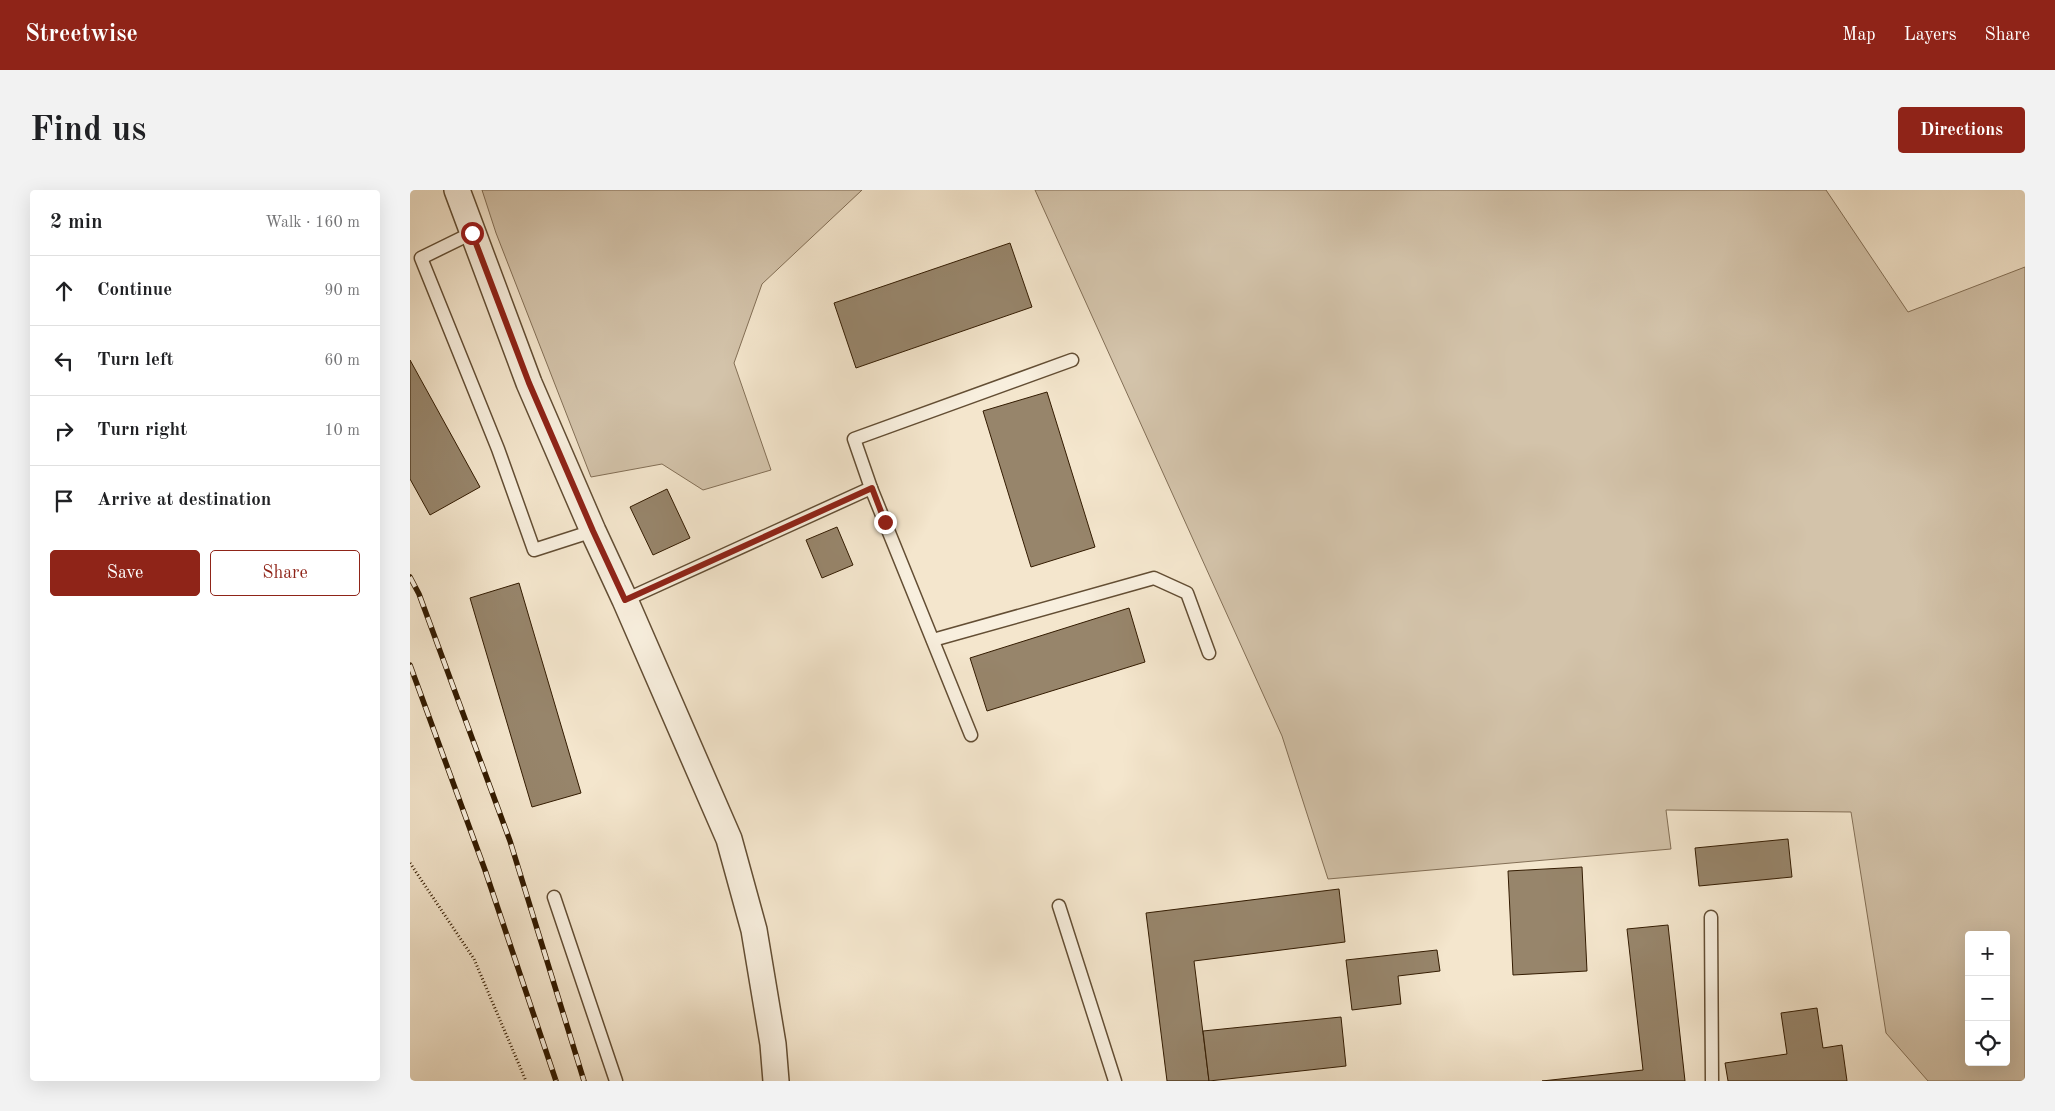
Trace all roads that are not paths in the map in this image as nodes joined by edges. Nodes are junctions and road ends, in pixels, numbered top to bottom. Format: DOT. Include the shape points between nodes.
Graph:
graph roads {
  1 [pos="457,190"];
  2 [pos="472,233"];
  3 [pos="1072,360"];
  4 [pos="872,488"];
  5 [pos="593,531"];
  6 [pos="625,600"];
  7 [pos="933,640"];
  8 [pos="1209,653"];
  9 [pos="971,735"];
  10 [pos="554,897"];
  11 [pos="1059,906"];
  12 [pos="1712,917"];
  13 [pos="616,1081"];
  14 [pos="776,1081"];
  15 [pos="1115,1081"];
  16 [pos="1712,1081"];
  1 -- 2 [label="street"];
  2 -- 5 [label="street" via="529,383"];
  2 -- 5 [label="lane" via="421,258 498,449 534,550"];
  3 -- 4 [label="lane" via="854,439"];
  4 -- 6 [label="lane"];
  4 -- 7 [label="lane"];
  5 -- 6 [label="street"];
  6 -- 14 [label="street" via="729,839 754,930"];
  7 -- 8 [label="lane" via="1154,578 1187,593"];
  7 -- 9 [label="lane"];
  10 -- 13 [label="lane"];
  11 -- 15 [label="lane"];
  12 -- 16 [label="lane"];
}
